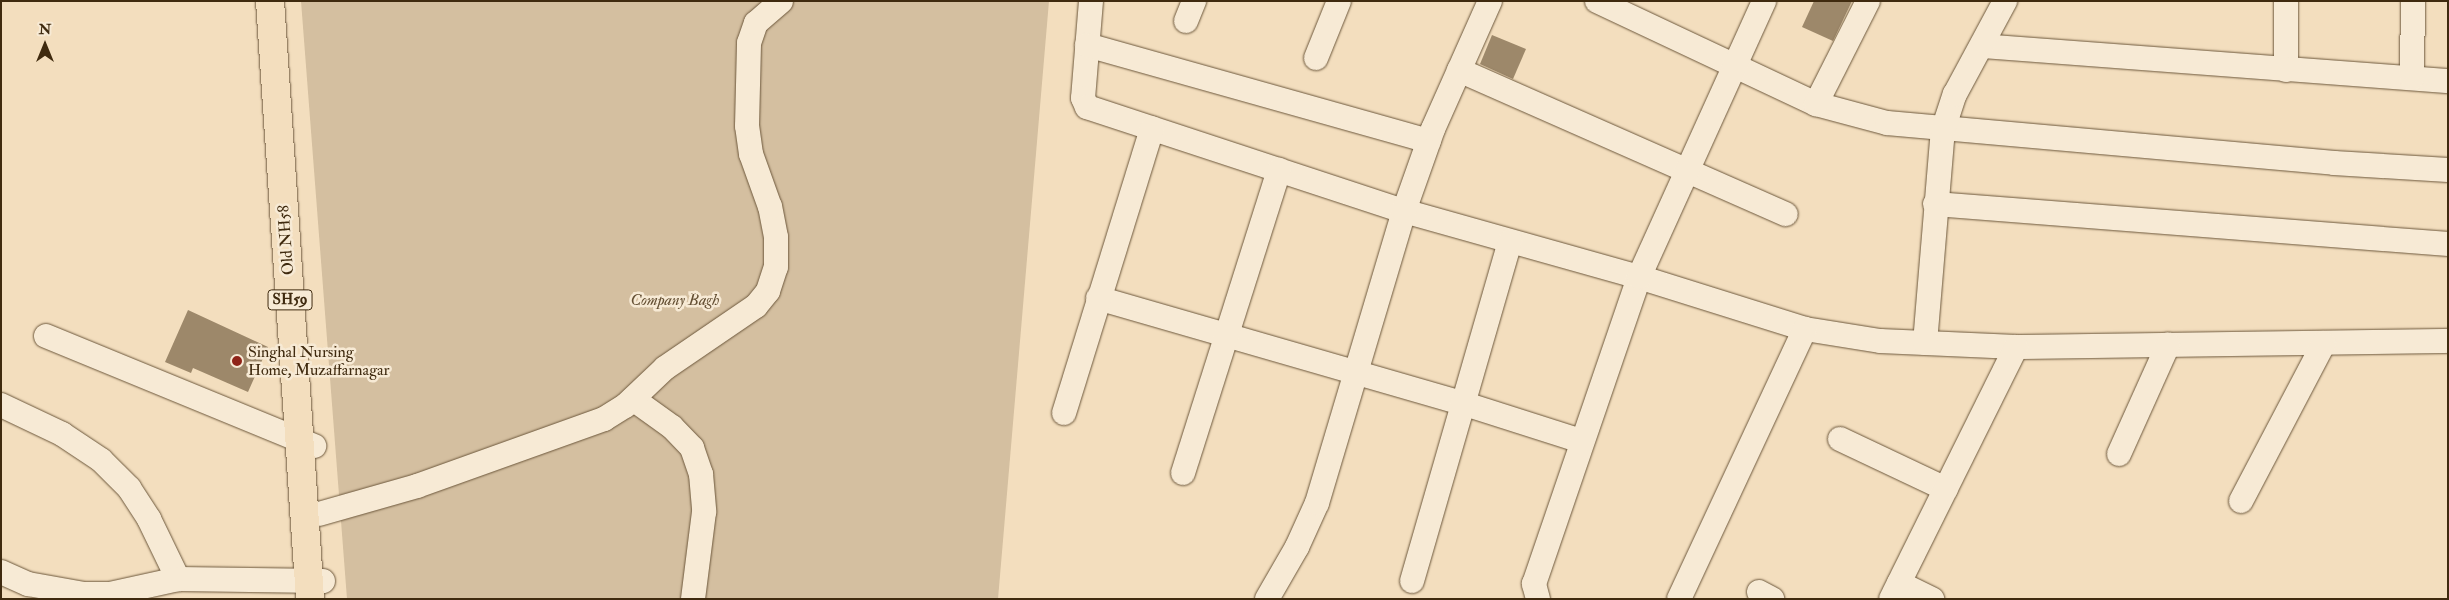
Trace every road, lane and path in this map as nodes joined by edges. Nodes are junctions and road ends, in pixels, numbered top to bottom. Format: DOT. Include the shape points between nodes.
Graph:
graph roads {
  1 [pos="270,1"];
  2 [pos="285,1"];
  3 [pos="781,1"];
  4 [pos="1092,1"];
  5 [pos="1339,1"];
  6 [pos="1490,1"];
  7 [pos="1596,1"];
  8 [pos="1764,1"];
  9 [pos="1868,1"];
  10 [pos="2005,1"];
  11 [pos="2286,1"];
  12 [pos="2413,1"];
  13 [pos="1087,45"];
  14 [pos="1982,46"];
  15 [pos="1316,58"];
  16 [pos="1733,64"];
  17 [pos="1458,70"];
  18 [pos="2286,70"];
  19 [pos="2412,78"];
  20 [pos="2448,80"];
  21 [pos="1816,104"];
  22 [pos="1152,128"];
  23 [pos="1943,130"];
  24 [pos="1429,141"];
  25 [pos="1279,170"];
  26 [pos="1686,170"];
  27 [pos="2448,170"];
  28 [pos="1935,204"];
  29 [pos="1404,211"];
  30 [pos="1786,214"];
  31 [pos="1510,242"];
  32 [pos="2448,244"];
  33 [pos="1639,277"];
  34 [pos="1098,298"];
  35 [pos="1805,329"];
  36 [pos="46,336"];
  37 [pos="1226,336"];
  38 [pos="2448,341"];
  39 [pos="1925,343"];
  40 [pos="2324,343"];
  41 [pos="2168,345"];
  42 [pos="2016,347"];
  43 [pos="1356,372"];
  44 [pos="633,399"];
  45 [pos="1462,403"];
  46 [pos="1,406"];
  47 [pos="1064,413"];
  48 [pos="1840,439"];
  49 [pos="1580,441"];
  50 [pos="307,443"];
  51 [pos="2119,454"];
  52 [pos="1183,473"];
  53 [pos="1946,489"];
  54 [pos="2242,502"];
  55 [pos="319,514"];
  56 [pos="1,572"];
  57 [pos="178,579"];
  58 [pos="1412,581"];
  59 [pos="316,590"];
  60 [pos="1895,591"];
  61 [pos="693,599"];
  62 [pos="1267,599"];
  63 [pos="1538,599"];
  64 [pos="1679,599"];
  65 [pos="1932,599"];
  1 -- 50 [label="main road, Old NH58 / SH59"];
  2 -- 50 [label="main road, Old NH58 / SH59"];
  3 -- 44 [label="street" via="756,23 749,43 747,126 751,154 770,207 776,237 776,267 768,291 756,306 665,368"];
  4 -- 13 [label="street"];
  5 -- 15 [label="street"];
  6 -- 17 [label="street"];
  7 -- 16 [label="street"];
  8 -- 16 [label="street"];
  9 -- 21 [label="street"];
  10 -- 14 [label="street"];
  11 -- 18 [label="street"];
  12 -- 19 [label="street"];
  13 -- 22 [label="street" via="1084,104"];
  13 -- 24 [label="street"];
  14 -- 18 [label="street"];
  14 -- 23 [label="street" via="1955,94"];
  16 -- 21 [label="street"];
  16 -- 26 [label="street"];
  17 -- 24 [label="street"];
  17 -- 26 [label="street"];
  18 -- 19 [label="street"];
  19 -- 20 [label="street"];
  21 -- 23 [label="street" via="1886,123"];
  22 -- 25 [label="street"];
  22 -- 34 [label="street"];
  23 -- 27 [label="street"];
  23 -- 28 [label="street"];
  24 -- 29 [label="street"];
  25 -- 29 [label="street"];
  25 -- 37 [label="street"];
  26 -- 30 [label="street"];
  26 -- 33 [label="street"];
  28 -- 32 [label="street"];
  28 -- 39 [label="street"];
  29 -- 31 [label="street"];
  29 -- 43 [label="street"];
  31 -- 33 [label="street"];
  31 -- 45 [label="street"];
  33 -- 35 [label="street"];
  33 -- 49 [label="street"];
  34 -- 37 [label="street"];
  34 -- 47 [label="street"];
  35 -- 39 [label="street" via="1880,341"];
  35 -- 64 [label="street"];
  36 -- 50 [label="street"];
  37 -- 43 [label="street"];
  37 -- 52 [label="street"];
  38 -- 40 [label="street"];
  39 -- 42 [label="street"];
  40 -- 41 [label="street"];
  40 -- 54 [label="street"];
  41 -- 42 [label="street"];
  41 -- 51 [label="street"];
  42 -- 53 [label="street"];
  43 -- 45 [label="street"];
  43 -- 62 [label="street" via="1317,503 1297,547"];
  44 -- 55 [label="street" via="604,419 520,450 416,486"];
  44 -- 61 [label="street" via="672,427 692,448 701,474 704,512"];
  45 -- 49 [label="street"];
  45 -- 58 [label="street"];
  46 -- 57 [label="street" via="62,434 107,466 129,488 144,511"];
  48 -- 53 [label="street"];
  49 -- 63 [label="street" via="1534,584"];
  50 -- 55 [label="main road, Old NH58 / SH59"];
  50 -- 59 [label="main road, Old NH58 / SH59"];
  53 -- 60 [label="street"];
  55 -- 59 [label="main road, Old NH58 / SH59"];
  56 -- 57 [label="street" via="28,584 84,594 110,594"];
  57 -- 59 [label="street"];
  60 -- 65 [label="street"];
}
